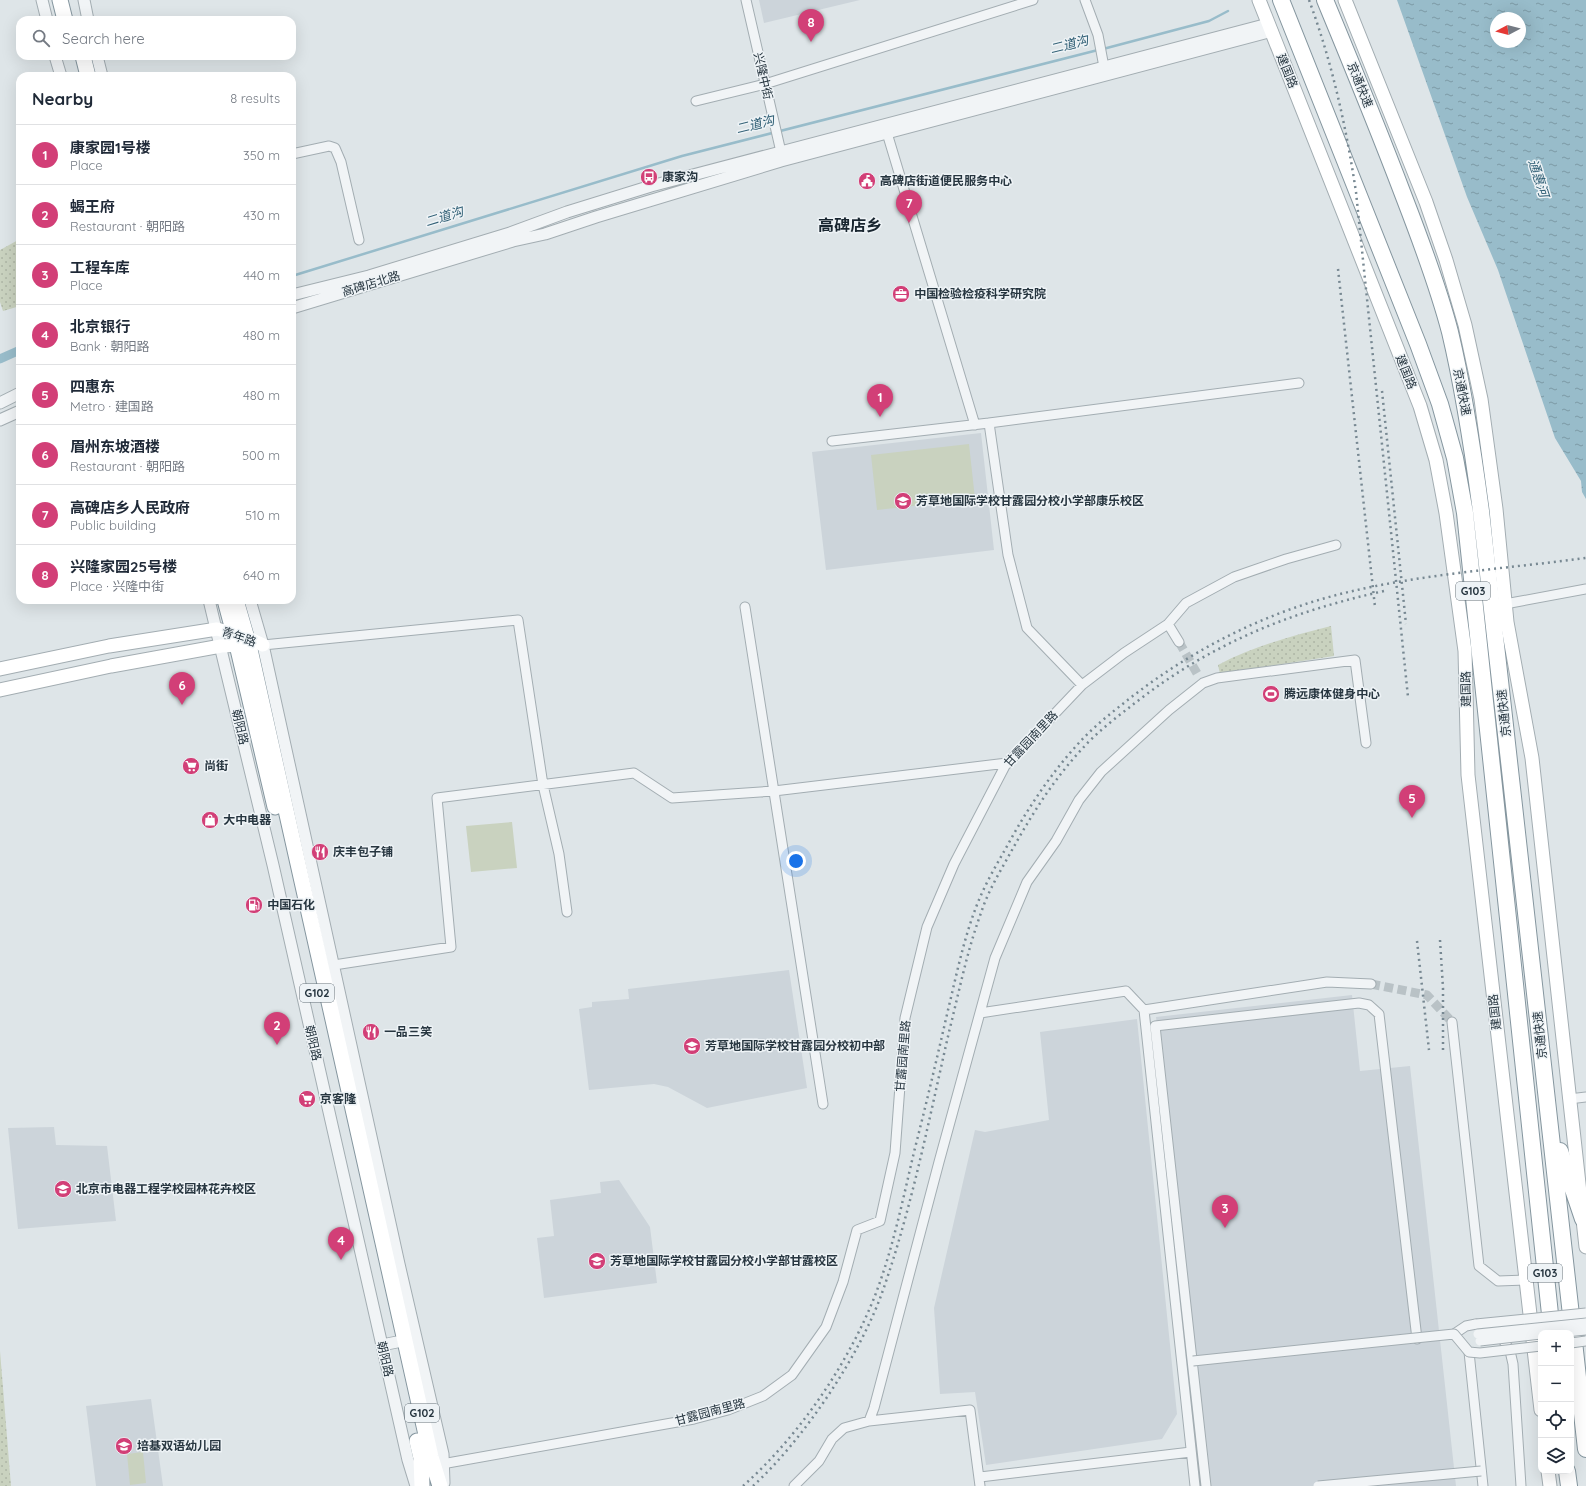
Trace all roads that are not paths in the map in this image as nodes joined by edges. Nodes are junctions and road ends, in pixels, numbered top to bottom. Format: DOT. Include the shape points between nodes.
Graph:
graph roads {
  1 [pos="42,0"];
  2 [pos="60,0"];
  3 [pos="70,0"];
  4 [pos="84,0"];
  5 [pos="746,0"];
  6 [pos="1033,0"];
  7 [pos="1085,0"];
  8 [pos="1259,0"];
  9 [pos="1272,0"];
  10 [pos="1281,0"];
  11 [pos="1326,0"];
  12 [pos="1345,0"];
  13 [pos="46,16"];
  14 [pos="64,16"];
  15 [pos="73,16"];
  16 [pos="87,16"];
  17 [pos="1270,27"];
  18 [pos="1303,55"];
  19 [pos="56,60"];
  20 [pos="75,60"];
  21 [pos="84,60"];
  22 [pos="97,60"];
  23 [pos="1103,62"];
  24 [pos="60,72"];
  25 [pos="78,72"];
  26 [pos="87,72"];
  27 [pos="101,72"];
  28 [pos="765,84"];
  29 [pos="696,100"];
  30 [pos="887,133"];
  31 [pos="780,151"];
  32 [pos="296,153"];
  33 [pos="359,240"];
  34 [pos="446,256"];
  35 [pos="1430,266"];
  36 [pos="296,294"];
  37 [pos="296,307"];
  38 [pos="1471,352"];
  39 [pos="1299,383"];
  40 [pos="16,396"];
  41 [pos="0,403"];
  42 [pos="16,413"];
  43 [pos="0,420"];
  44 [pos="990,423"];
  45 [pos="975,425"];
  46 [pos="832,441"];
  47 [pos="1336,545"];
  48 [pos="1586,589"];
  49 [pos="210,604"];
  50 [pos="227,604"];
  51 [pos="237,604"];
  52 [pos="250,604"];
  53 [pos="1505,604"];
  54 [pos="745,607"];
  55 [pos="1168,624"];
  56 [pos="216,629"];
  57 [pos="246,641"];
  58 [pos="1179,642"];
  59 [pos="221,646"];
  60 [pos="0,669"];
  61 [pos="1082,685"];
  62 [pos="0,690"];
  63 [pos="1366,743"];
  64 [pos="1007,763"];
  65 [pos="543,785"];
  66 [pos="774,791"];
  67 [pos="567,912"];
  68 [pos="334,966"];
  69 [pos="1371,984"];
  70 [pos="1144,1010"];
  71 [pos="980,1013"];
  72 [pos="1452,1022"];
  73 [pos="1586,1097"];
  74 [pos="1569,1099"];
  75 [pos="823,1104"];
  76 [pos="1550,1121"];
  77 [pos="1538,1213"];
  78 [pos="1583,1220"];
  79 [pos="1586,1247"];
  80 [pos="1526,1280"];
  81 [pos="1586,1313"];
  82 [pos="1586,1323"];
  83 [pos="1542,1330"];
  84 [pos="1552,1330"];
  85 [pos="1586,1330"];
  86 [pos="1574,1331"];
  87 [pos="1478,1333"];
  88 [pos="1454,1334"];
  89 [pos="1538,1334"];
  90 [pos="1502,1338"];
  91 [pos="1417,1339"];
  92 [pos="400,1341"];
  93 [pos="1586,1341"];
  94 [pos="1574,1342"];
  95 [pos="1538,1346"];
  96 [pos="1469,1352"];
  97 [pos="1193,1361"];
  98 [pos="1540,1402"];
  99 [pos="869,1421"];
  100 [pos="1586,1449"];
  101 [pos="1191,1452"];
  102 [pos="442,1464"];
  103 [pos="1481,1471"];
  104 [pos="1548,1474"];
  105 [pos="1567,1474"];
  106 [pos="980,1482"];
  107 [pos="416,1486"];
  108 [pos="422,1486"];
  109 [pos="440,1486"];
  110 [pos="444,1486"];
  111 [pos="794,1486"];
  112 [pos="1195,1486"];
  113 [pos="1206,1486"];
  114 [pos="1318,1486"];
  115 [pos="1483,1486"];
  116 [pos="1521,1486"];
  117 [pos="1550,1486"];
  118 [pos="1569,1486"];
  1 -- 13 [label="street"];
  2 -- 14 [label="highway"];
  3 -- 15 [label="highway"];
  4 -- 16 [label="street"];
  5 -- 28 [label="street, 兴隆中街"];
  6 -- 28 [label="street"];
  7 -- 23 [label="street" via="1098,35"];
  8 -- 17 [label="main road, 建国路"];
  9 -- 18 [label="highway"];
  10 -- 18 [label="highway, 京通快速 / G103"];
  11 -- 35 [label="highway, 京通快速 / G103"];
  12 -- 38 [label="main road" via="1426,202 1446,260"];
  17 -- 23 [label="street"];
  17 -- 30 [label="street"];
  17 -- 80 [label="main road, 建国路" via="1420,406 1436,460 1465,651 1468,775"];
  18 -- 77 [label="highway, 京通快速 / G103" via="1418,344 1440,404 1455,458 1465,513"];
  19 -- 24 [label="street"];
  20 -- 25 [label="highway"];
  21 -- 26 [label="highway"];
  22 -- 27 [label="street"];
  23 -- 31 [label="street"];
  28 -- 29 [label="street"];
  28 -- 31 [label="street, 兴隆中街"];
  30 -- 34 [label="street" via="781,161 545,234"];
  30 -- 45 [label="street"];
  31 -- 34 [label="street" via="616,196"];
  32 -- 33 [label="street" via="329,146 336,148"];
  34 -- 36 [label="street, 高碑店北路"];
  34 -- 37 [label="street, 高碑店北路"];
  35 -- 38 [label="main road"];
  35 -- 76 [label="highway, 京通快速 / G103" via="1450,331 1474,454"];
  38 -- 53 [label="main road" via="1489,453"];
  39 -- 44 [label="street"];
  40 -- 41 [label="street"];
  42 -- 43 [label="street"];
  44 -- 45 [label="street"];
  44 -- 61 [label="street" via="1008,555 1027,628"];
  45 -- 46 [label="street"];
  47 -- 55 [label="street, 甘露园南里路" via="1234,577 1186,603"];
  48 -- 53 [label="street"];
  49 -- 56 [label="street, 朝阳路"];
  50 -- 57 [label="highway, 朝阳路 / G102"];
  51 -- 57 [label="highway, 朝阳路 / G102"];
  52 -- 57 [label="street, 朝阳路"];
  53 -- 74 [label="main road" via="1532,758"];
  54 -- 66 [label="street"];
  55 -- 58 [label="street"];
  55 -- 61 [label="street, 甘露园南里路"];
  56 -- 57 [label="main road, 青年路"];
  56 -- 59 [label="street, 朝阳路"];
  56 -- 60 [label="main road, 青年路" via="109,646"];
  57 -- 59 [label="main road, 青年路"];
  57 -- 65 [label="street" via="518,620"];
  57 -- 68 [label="street, 朝阳路" via="312,872"];
  57 -- 92 [label="highway, 朝阳路 / G102"];
  59 -- 62 [label="main road, 青年路"];
  59 -- 92 [label="street, 朝阳路" via="273,865"];
  61 -- 64 [label="street, 甘露园南里路"];
  63 -- 71 [label="street" via="1355,660 1201,679 1107,766 1078,800 1056,841 1027,882 995,958"];
  64 -- 66 [label="street"];
  64 -- 102 [label="street, 甘露园南里路" via="954,864 927,927 905,1018 895,1154 880,1221 857,1230 843,1282 826,1327 792,1375 763,1396 728,1410 694,1419"];
  65 -- 66 [label="street" via="634,773 672,798"];
  65 -- 67 [label="street" via="559,854"];
  65 -- 68 [label="street" via="437,798 451,948"];
  66 -- 75 [label="street"];
  68 -- 92 [label="street, 朝阳路" via="399,1264"];
  69 -- 70 [label="street" via="1327,982"];
  70 -- 71 [label="street" via="1126,991"];
  70 -- 101 [label="street"];
  71 -- 99 [label="street"];
  72 -- 80 [label="street" via="1479,1266 1498,1281"];
  73 -- 74 [label="street"];
  74 -- 78 [label="main road"];
  76 -- 78 [label="highway"];
  76 -- 100 [label="highway, 京通快速 / G103"];
  77 -- 83 [label="highway"];
  77 -- 84 [label="highway, 京通快速 / G103"];
  78 -- 79 [label="main road"];
  80 -- 98 [label="main road, 建国路"];
  81 -- 87 [label="street, bridge"];
  82 -- 87 [label="street, bridge"];
  85 -- 86 [label="street, bridge"];
  87 -- 88 [label="street" via="1466,1326"];
  87 -- 90 [label="street, bridge"];
  88 -- 91 [label="street, bridge"];
  88 -- 96 [label="street, bridge"];
  89 -- 90 [label="street, bridge"];
  90 -- 116 [label="street, bridge" via="1510,1351 1513,1364"];
  91 -- 97 [label="street, bridge"];
  91 -- 97 [label="street" via="1379,1014 1369,1005 1359,1004 1155,1026"];
  92 -- 102 [label="street, 朝阳路" via="443,1454"];
  92 -- 107 [label="street, 朝阳路" via="408,1460"];
  92 -- 108 [label="highway, 朝阳路 / G102" via="421,1458"];
  92 -- 109 [label="highway, 朝阳路 / G102"];
  93 -- 94 [label="street, bridge"];
  95 -- 96 [label="street, bridge"];
  96 -- 103 [label="street"];
  97 -- 113 [label="street"];
  99 -- 106 [label="street" via="970,1410"];
  99 -- 111 [label="street" via="844,1428 832,1439 819,1461"];
  101 -- 106 [label="street"];
  101 -- 112 [label="street"];
  102 -- 110 [label="street, 朝阳路"];
  103 -- 114 [label="street, bridge"];
  103 -- 115 [label="street"];
  104 -- 117 [label="main road"];
  105 -- 118 [label="highway"];
}
